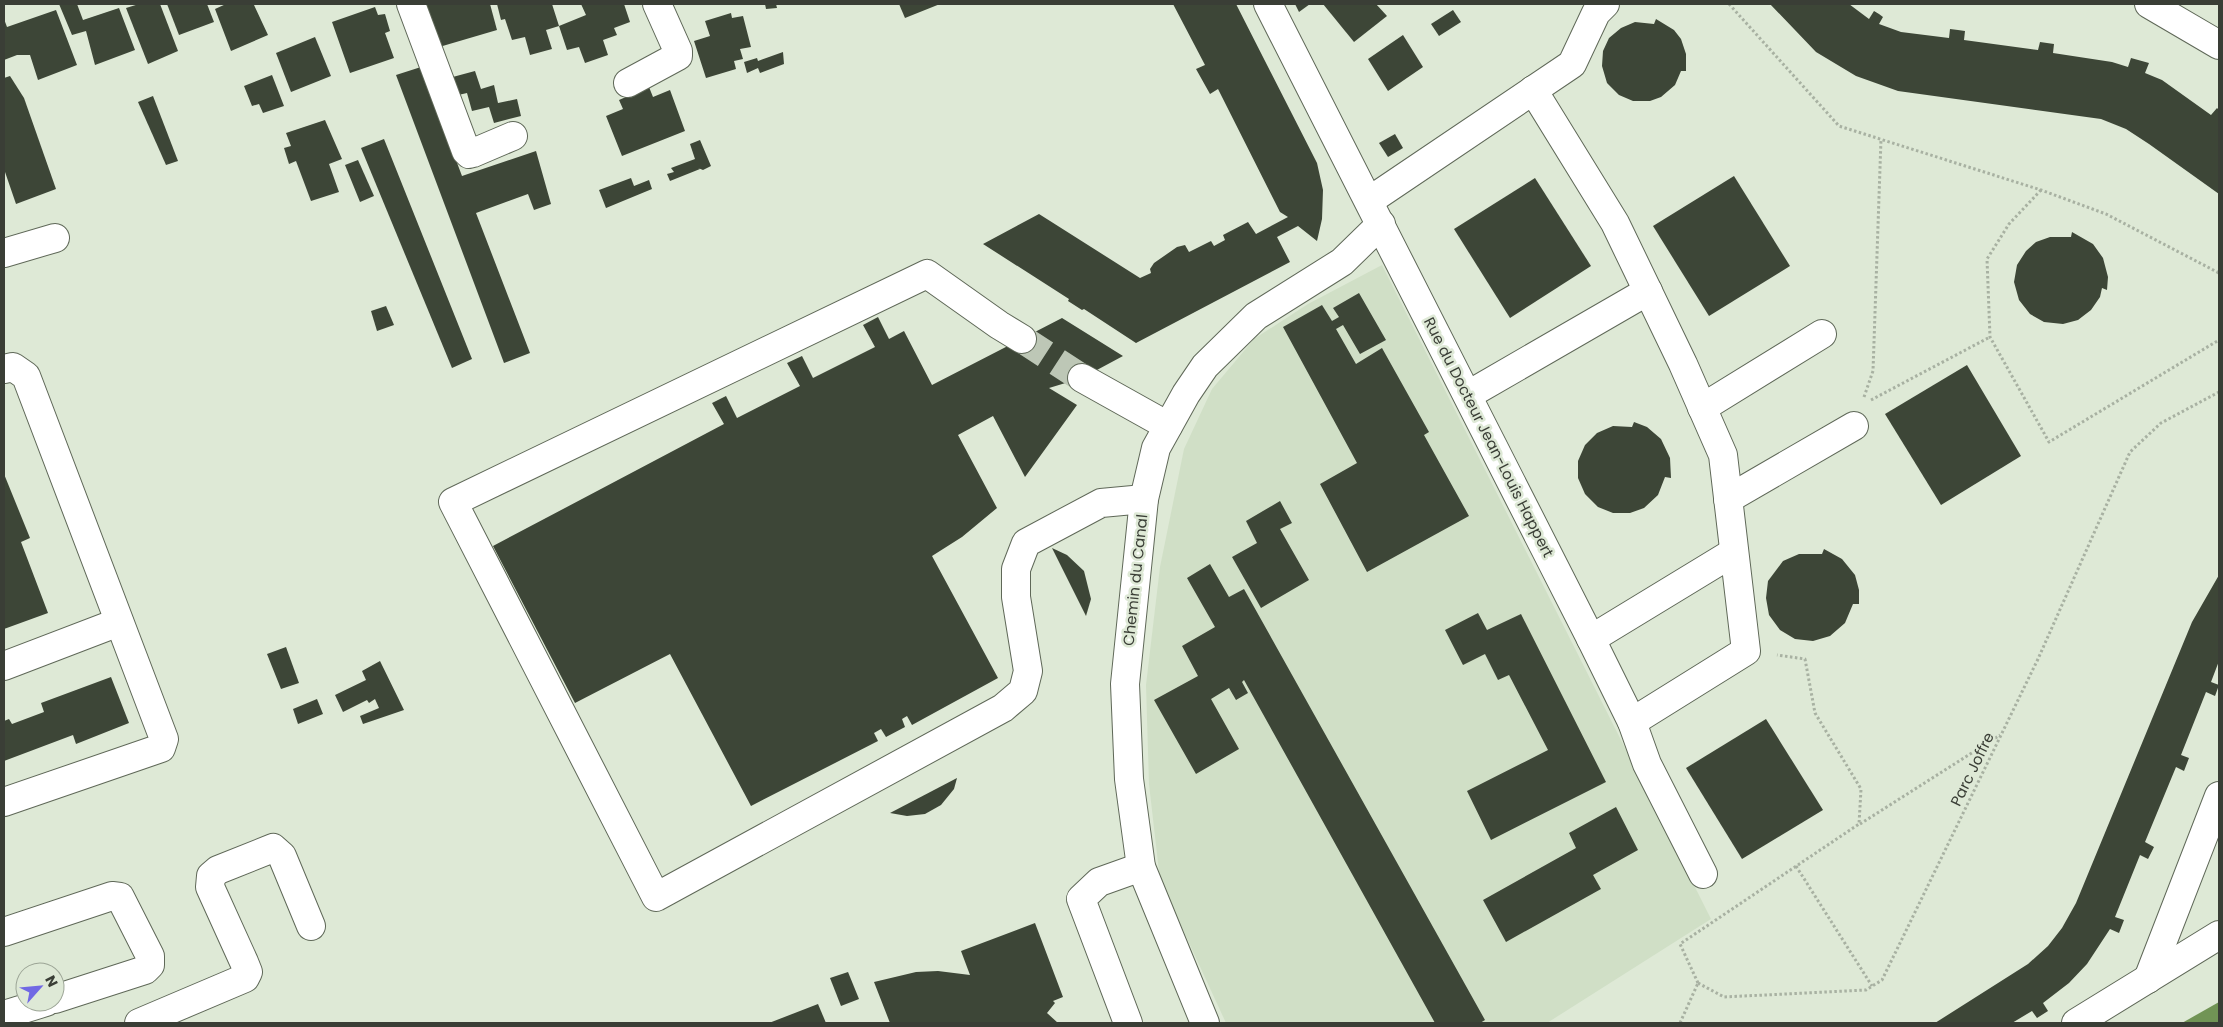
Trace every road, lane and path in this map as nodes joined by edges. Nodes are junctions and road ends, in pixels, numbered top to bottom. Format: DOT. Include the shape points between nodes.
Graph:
graph roads {
  1 [pos="411,4"];
  2 [pos="657,4"];
  3 [pos="1268,4"];
  4 [pos="1605,4"];
  5 [pos="1729,4"];
  6 [pos="2149,4"];
  7 [pos="2219,44"];
  8 [pos="628,83"];
  9 [pos="1533,90"];
  10 [pos="513,136"];
  11 [pos="1881,139"];
  12 [pos="2041,190"];
  13 [pos="1375,212"];
  14 [pos="55,238"];
  15 [pos="4,253"];
  16 [pos="2219,273"];
  17 [pos="1648,291"];
  18 [pos="1822,334"];
  19 [pos="1990,337"];
  20 [pos="1022,339"];
  21 [pos="2219,340"];
  22 [pos="4,369"];
  23 [pos="1082,378"];
  24 [pos="2219,392"];
  25 [pos="1468,395"];
  26 [pos="1702,408"];
  27 [pos="1857,416"];
  28 [pos="1168,426"];
  29 [pos="1144,499"];
  30 [pos="1728,500"];
  31 [pos="1734,552"];
  32 [pos="118,622"];
  33 [pos="1591,639"];
  34 [pos="1746,651"];
  35 [pos="4,666"];
  36 [pos="1632,722"];
  37 [pos="2002,734"];
  38 [pos="2219,796"];
  39 [pos="4,802"];
  40 [pos="1859,824"];
  41 [pos="1796,866"];
  42 [pos="1141,867"];
  43 [pos="1703,874"];
  44 [pos="311,926"];
  45 [pos="4,932"];
  46 [pos="2219,935"];
  47 [pos="2148,979"];
  48 [pos="1698,983"];
  49 [pos="1872,986"];
  50 [pos="65,996"];
  51 [pos="139,1023"];
  52 [pos="1128,1023"];
  53 [pos="1205,1023"];
  54 [pos="1680,1023"];
  55 [pos="2076,1023"];
  1 -- 10 [label="street" via="466,151 473,153"];
  2 -- 8 [label="street" via="678,56"];
  3 -- 13 [label="street, Rue du Docteur Jean-Louis Happert"];
  4 -- 9 [label="street, Chemin du Canal" via="1596,13 1572,64"];
  5 -- 11 [label="path" via="1839,126"];
  6 -- 7 [label="street"];
  9 -- 13 [label="street, Chemin du Canal"];
  9 -- 17 [label="street" via="1615,223"];
  11 -- 12 [label="path"];
  11 -- 27 [label="path" via="1872,371"];
  12 -- 16 [label="path" via="2106,214"];
  12 -- 19 [label="path" via="2009,224 1988,259"];
  13 -- 25 [label="street, Rue du Docteur Jean-Louis Happert"];
  13 -- 28 [label="street, Chemin du Canal" via="1342,262 1256,316 1225,345 1205,366"];
  14 -- 15 [label="street"];
  17 -- 25 [label="street"];
  17 -- 26 [label="street"];
  18 -- 26 [label="street"];
  19 -- 21 [label="path" via="2049,442"];
  19 -- 27 [label="path"];
  20 -- 29 [label="street" via="927,274 453,502 656,897 1002,708 1023,691 1028,671 1016,569 1026,543 1101,503"];
  22 -- 32 [label="street" via="13,367 26,376"];
  23 -- 28 [label="street"];
  24 -- 37 [label="path, Parc Joffre" via="2161,423 2130,452"];
  25 -- 33 [label="street, Rue du Docteur Jean-Louis Happert"];
  26 -- 30 [label="street" via="1722,455"];
  27 -- 30 [label="street"];
  28 -- 29 [label="street, Chemin du Canal" via="1156,448"];
  29 -- 42 [label="street, Chemin du Canal" via="1125,684 1130,779"];
  30 -- 31 [label="street"];
  31 -- 33 [label="street"];
  31 -- 34 [label="street"];
  32 -- 35 [label="street"];
  32 -- 39 [label="street" via="164,739 161,748"];
  33 -- 36 [label="street, Rue du Docteur Jean-Louis Happert"];
  34 -- 36 [label="street"];
  34 -- 40 [label="path" via="1805,660 1815,713 1861,789"];
  36 -- 43 [label="street, Rue du Docteur Jean-Louis Happert" via="1647,764"];
  37 -- 40 [label="path"];
  37 -- 49 [label="path, Parc Joffre" via="1882,980"];
  38 -- 47 [label="street"];
  40 -- 41 [label="path"];
  41 -- 48 [label="path" via="1680,944"];
  41 -- 49 [label="path"];
  42 -- 52 [label="street" via="1099,882 1081,898"];
  42 -- 53 [label="street, Chemin du Canal"];
  44 -- 51 [label="street" via="282,856 273,848 218,870 211,876 210,888 248,972 245,978"];
  45 -- 50 [label="street" via="112,896 120,897 150,956 150,965 145,970"];
  46 -- 47 [label="street"];
  47 -- 55 [label="street"];
  48 -- 49 [label="path" via="1724,997 1866,990"];
  48 -- 54 [label="path"];
}
